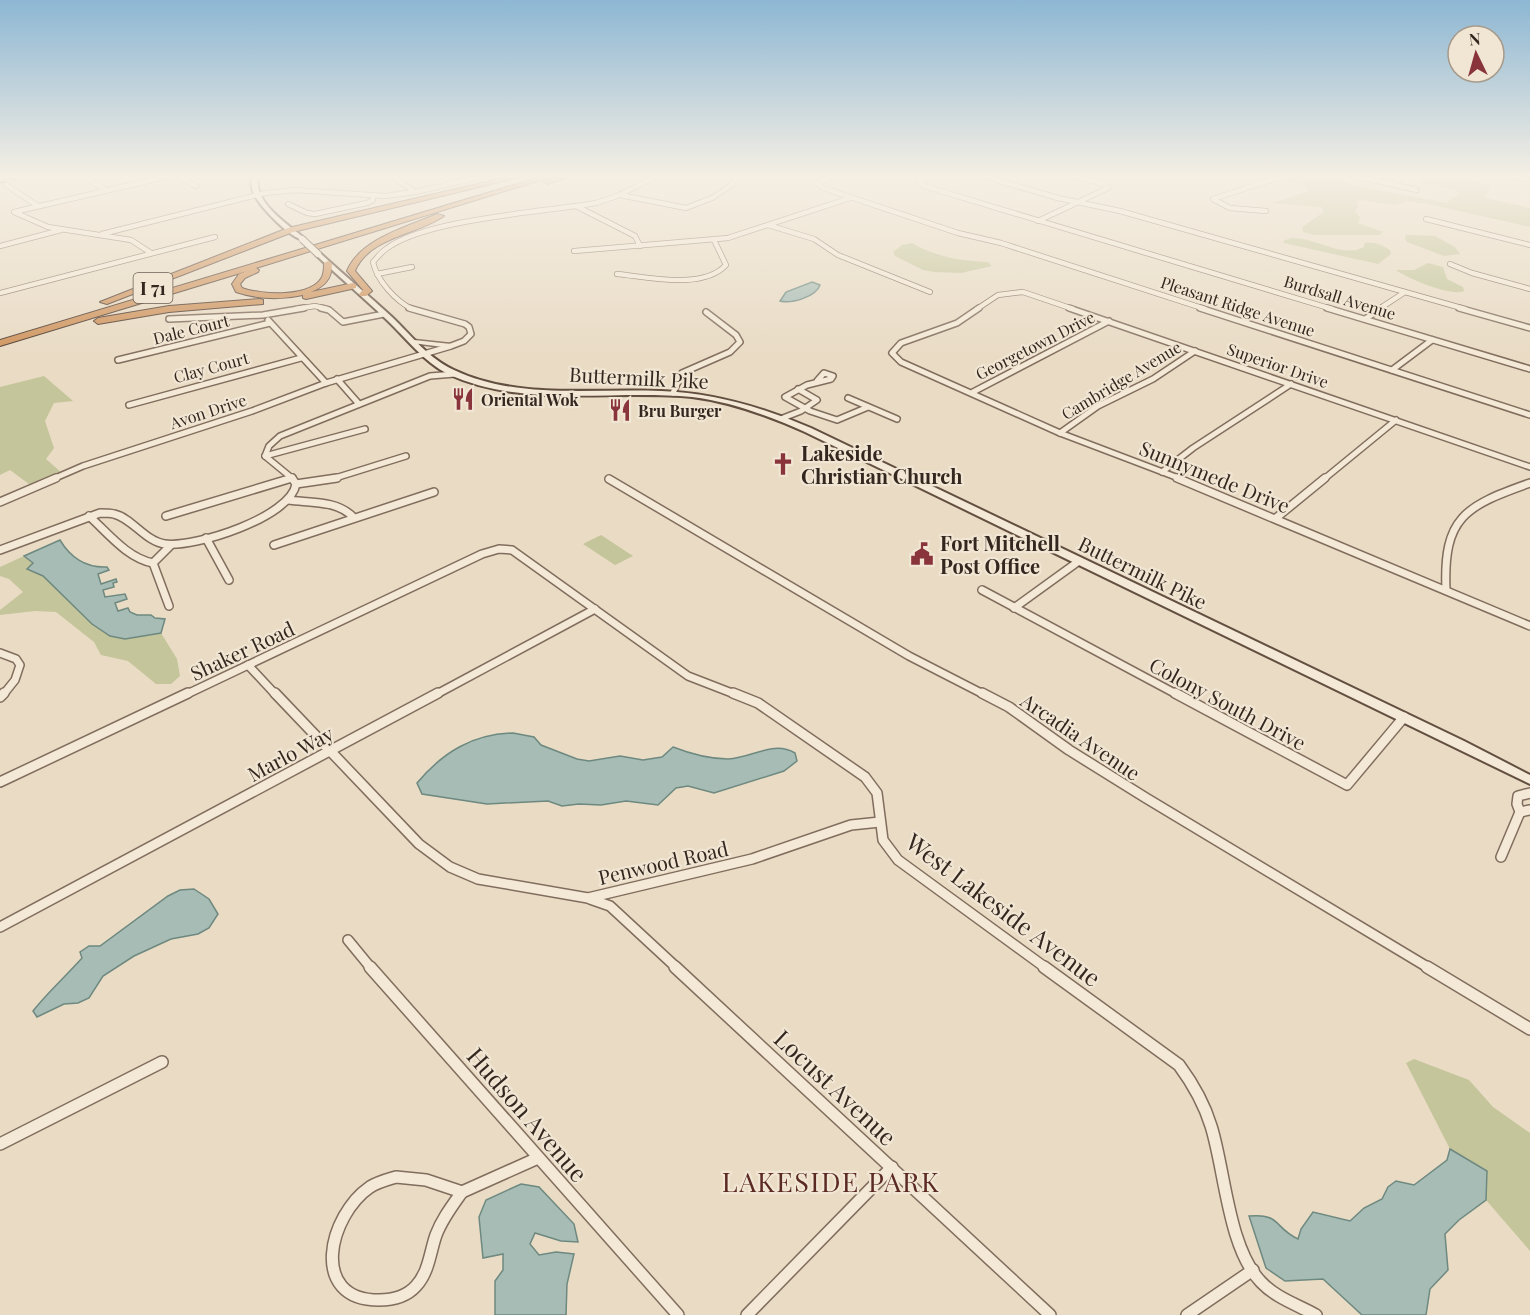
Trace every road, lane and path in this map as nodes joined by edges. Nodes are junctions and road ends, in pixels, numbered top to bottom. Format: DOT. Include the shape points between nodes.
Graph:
graph roads {
  1 [pos="38,236"];
  2 [pos="111,236"];
  3 [pos="274,236"];
  4 [pos="299,236"];
  5 [pos="325,236"];
  6 [pos="354,236"];
  7 [pos="363,236"];
  8 [pos="397,236"];
  9 [pos="412,236"];
  10 [pos="635,236"];
  11 [pos="738,236"];
  12 [pos="805,236"];
  13 [pos="972,236"];
  14 [pos="1089,236"];
  15 [pos="1209,236"];
  16 [pos="1495,236"];
  17 [pos="215,237"];
  18 [pos="714,240"];
  19 [pos="1530,245"];
  20 [pos="0,246"];
  21 [pos="640,246"];
  22 [pos="574,251"];
  23 [pos="151,253"];
  24 [pos="328,263"];
  25 [pos="1450,264"];
  26 [pos="412,267"];
  27 [pos="378,274"];
  28 [pos="617,274"];
  29 [pos="353,286"];
  30 [pos="1530,289"];
  31 [pos="930,292"];
  32 [pos="1405,292"];
  33 [pos="0,293"];
  34 [pos="363,294"];
  35 [pos="88,308"];
  36 [pos="384,314"];
  37 [pos="266,318"];
  38 [pos="169,319"];
  39 [pos="1365,319"];
  40 [pos="1109,321"];
  41 [pos="270,323"];
  42 [pos="1530,328"];
  43 [pos="727,330"];
  44 [pos="0,334"];
  45 [pos="1432,340"];
  46 [pos="414,342"];
  47 [pos="0,345"];
  48 [pos="452,346"];
  49 [pos="1195,351"];
  50 [pos="892,353"];
  51 [pos="427,354"];
  52 [pos="301,358"];
  53 [pos="118,360"];
  54 [pos="444,368"];
  55 [pos="1530,369"];
  56 [pos="1392,370"];
  57 [pos="455,374"];
  58 [pos="337,379"];
  59 [pos="817,381"];
  60 [pos="326,382"];
  61 [pos="1291,384"];
  62 [pos="798,389"];
  63 [pos="973,392"];
  64 [pos="673,393"];
  65 [pos="848,398"];
  66 [pos="359,404"];
  67 [pos="129,405"];
  68 [pos="868,407"];
  69 [pos="804,408"];
  70 [pos="1530,415"];
  71 [pos="783,418"];
  72 [pos="897,419"];
  73 [pos="1396,420"];
  74 [pos="365,429"];
  75 [pos="1060,433"];
  76 [pos="265,456"];
  77 [pos="406,456"];
  78 [pos="1530,467"];
  79 [pos="1162,472"];
  80 [pos="609,479"];
  81 [pos="294,481"];
  82 [pos="1530,483"];
  83 [pos="434,492"];
  84 [pos="288,501"];
  85 [pos="0,502"];
  86 [pos="89,516"];
  87 [pos="166,516"];
  88 [pos="354,518"];
  89 [pos="1276,518"];
  90 [pos="206,538"];
  91 [pos="274,545"];
  92 [pos="170,546"];
  93 [pos="499,549"];
  94 [pos="0,550"];
  95 [pos="1079,561"];
  96 [pos="153,563"];
  97 [pos="229,580"];
  98 [pos="982,590"];
  99 [pos="1446,590"];
  100 [pos="169,606"];
  101 [pos="1014,608"];
  102 [pos="595,609"];
  103 [pos="1530,626"];
  104 [pos="0,653"];
  105 [pos="248,665"];
  106 [pos="0,697"];
  107 [pos="1404,717"];
  108 [pos="330,751"];
  109 [pos="1530,780"];
  110 [pos="0,782"];
  111 [pos="1530,793"];
  112 [pos="1525,811"];
  113 [pos="880,822"];
  114 [pos="1501,857"];
  115 [pos="588,898"];
  116 [pos="0,927"];
  117 [pos="348,940"];
  118 [pos="1530,1029"];
  119 [pos="162,1062"];
  120 [pos="0,1144"];
  121 [pos="538,1158"];
  122 [pos="892,1167"];
  123 [pos="462,1192"];
  124 [pos="1253,1270"];
  125 [pos="678,1315"];
  126 [pos="747,1315"];
  127 [pos="1050,1315"];
  128 [pos="1187,1315"];
  129 [pos="1316,1315"];
  1 -- 20 [label="street"];
  2 -- 23 [label="street" via="134,242"];
  3 -- 35 [label="highway"];
  4 -- 24 [label="main road, Buttermilk Pike, bridge"];
  5 -- 35 [label="highway, I 71"];
  6 -- 47 [label="highway, I 71"];
  7 -- 24 [label="highway" via="265,266 247,273 236,284 239,290 253,296 296,293 324,280"];
  8 -- 34 [label="highway" via="355,259 351,267 354,277 368,291"];
  9 -- 27 [label="street" via="378,254 373,262"];
  10 -- 21 [label="street"];
  11 -- 18 [label="street"];
  12 -- 31 [label="street" via="838,255"];
  13 -- 56 [label="street, Pleasant Ridge Avenue"];
  14 -- 39 [label="street, Burdsall Avenue"];
  15 -- 32 [label="street"];
  16 -- 19 [label="street"];
  17 -- 23 [label="street"];
  18 -- 21 [label="street"];
  18 -- 28 [label="street" via="726,265 711,276 688,280"];
  21 -- 22 [label="street"];
  23 -- 33 [label="street"];
  24 -- 29 [label="main road, Buttermilk Pike"];
  25 -- 30 [label="street"];
  26 -- 27 [label="street"];
  27 -- 48 [label="street" via="404,307 470,327 469,338"];
  29 -- 34 [label="main road, Buttermilk Pike"];
  29 -- 47 [label="highway" via="289,300 131,314"];
  32 -- 39 [label="street"];
  32 -- 42 [label="street"];
  34 -- 36 [label="main road, Buttermilk Pike"];
  35 -- 44 [label="highway, I 71"];
  36 -- 38 [label="street" via="343,322 329,310 315,306 266,314"];
  36 -- 46 [label="main road, Buttermilk Pike"];
  37 -- 41 [label="street"];
  39 -- 45 [label="street, Burdsall Avenue"];
  40 -- 49 [label="street, Superior Drive"];
  40 -- 50 [label="street, Superior Drive" via="1015,292 990,299 961,321 902,343"];
  40 -- 63 [label="street, Georgetown Drive"];
  41 -- 52 [label="street"];
  41 -- 53 [label="street, Dale Court"];
  43 -- 64 [label="street" via="739,339 738,346 682,372"];
  45 -- 55 [label="street, Burdsall Avenue"];
  45 -- 56 [label="street"];
  46 -- 48 [label="street"];
  46 -- 51 [label="main road, Buttermilk Pike"];
  48 -- 51 [label="street, Avon Drive"];
  49 -- 61 [label="street, Superior Drive"];
  49 -- 75 [label="street, Cambridge Avenue" via="1153,379 1098,406"];
  50 -- 63 [label="street, Sunnymede Drive" via="901,362"];
  51 -- 54 [label="main road, Buttermilk Pike"];
  51 -- 58 [label="street, Avon Drive"];
  52 -- 60 [label="street"];
  52 -- 67 [label="street, Clay Court"];
  54 -- 57 [label="main road, Buttermilk Pike"];
  54 -- 66 [label="street" via="367,397"];
  56 -- 70 [label="street, Pleasant Ridge Avenue"];
  57 -- 64 [label="main road, Buttermilk Pike" via="525,389"];
  57 -- 66 [label="street" via="430,376"];
  58 -- 60 [label="street, Avon Drive"];
  58 -- 66 [label="street"];
  59 -- 62 [label="street"];
  60 -- 85 [label="street, Avon Drive" via="252,411 83,466"];
  61 -- 73 [label="street, Superior Drive"];
  61 -- 79 [label="street" via="1263,406 1198,443"];
  62 -- 69 [label="street" via="785,397"];
  62 -- 69 [label="street" via="817,399"];
  63 -- 75 [label="street, Sunnymede Drive"];
  64 -- 71 [label="main road, Buttermilk Pike" via="737,402"];
  65 -- 68 [label="street"];
  66 -- 76 [label="street" via="283,434 271,442"];
  68 -- 69 [label="street" via="833,420"];
  68 -- 72 [label="street"];
  69 -- 71 [label="street"];
  71 -- 95 [label="main road, Buttermilk Pike"];
  73 -- 78 [label="street, Superior Drive"];
  73 -- 89 [label="street"];
  74 -- 76 [label="street"];
  75 -- 79 [label="street, Sunnymede Drive"];
  76 -- 81 [label="street"];
  77 -- 81 [label="street" via="333,479"];
  79 -- 89 [label="street, Sunnymede Drive"];
  80 -- 118 [label="street, Arcadia Avenue" via="909,656 1008,707 1146,798"];
  81 -- 84 [label="street" via="294,494"];
  81 -- 87 [label="street"];
  82 -- 99 [label="street" via="1490,498 1463,514 1448,544"];
  83 -- 88 [label="street"];
  84 -- 88 [label="street" via="331,505 346,510"];
  84 -- 90 [label="street" via="250,522"];
  86 -- 92 [label="street" via="116,514"];
  86 -- 94 [label="street"];
  86 -- 96 [label="street" via="131,554"];
  88 -- 91 [label="street"];
  89 -- 99 [label="street, Sunnymede Drive"];
  90 -- 92 [label="street"];
  90 -- 97 [label="street"];
  92 -- 96 [label="street"];
  93 -- 102 [label="street, West Lakeside Avenue" via="512,550"];
  93 -- 105 [label="street, Shaker Road"];
  95 -- 101 [label="street"];
  95 -- 107 [label="main road, Buttermilk Pike"];
  96 -- 100 [label="street"];
  98 -- 101 [label="street, Colony South Drive"];
  99 -- 103 [label="street, Sunnymede Drive"];
  101 -- 107 [label="street, Colony South Drive" via="1347,785"];
  102 -- 108 [label="street, Marlo Way"];
  102 -- 113 [label="street, West Lakeside Avenue" via="688,676 758,703 865,777 881,800"];
  104 -- 106 [label="street" via="13,657 20,666 16,678"];
  105 -- 108 [label="street, Penwood Road"];
  105 -- 110 [label="street, Shaker Road"];
  107 -- 109 [label="main road, Buttermilk Pike"];
  108 -- 115 [label="street, Penwood Road" via="419,844 450,867 478,879"];
  108 -- 116 [label="street, Marlo Way"];
  111 -- 112 [label="street" via="1518,796 1517,804"];
  112 -- 114 [label="street"];
  113 -- 115 [label="street, Penwood Road" via="851,825 752,860"];
  113 -- 124 [label="street, West Lakeside Avenue" via="882,840 898,860 1179,1065 1191,1079 1211,1124 1231,1215"];
  115 -- 122 [label="street, Locust Avenue" via="610,906"];
  117 -- 121 [label="street, Hudson Avenue"];
  119 -- 120 [label="street"];
  121 -- 123 [label="street"];
  121 -- 125 [label="street, Hudson Avenue"];
  122 -- 126 [label="street"];
  122 -- 127 [label="street, Locust Avenue"];
  123 -- 123 [label="street" via="430,1179 404,1176 372,1184 355,1200 340,1226 333,1252 334,1277 346,1291 369,1301 400,1297 416,1286 430,1260 446,1213"];
  124 -- 128 [label="street"];
  124 -- 129 [label="street, West Lakeside Avenue" via="1262,1283"];
}
